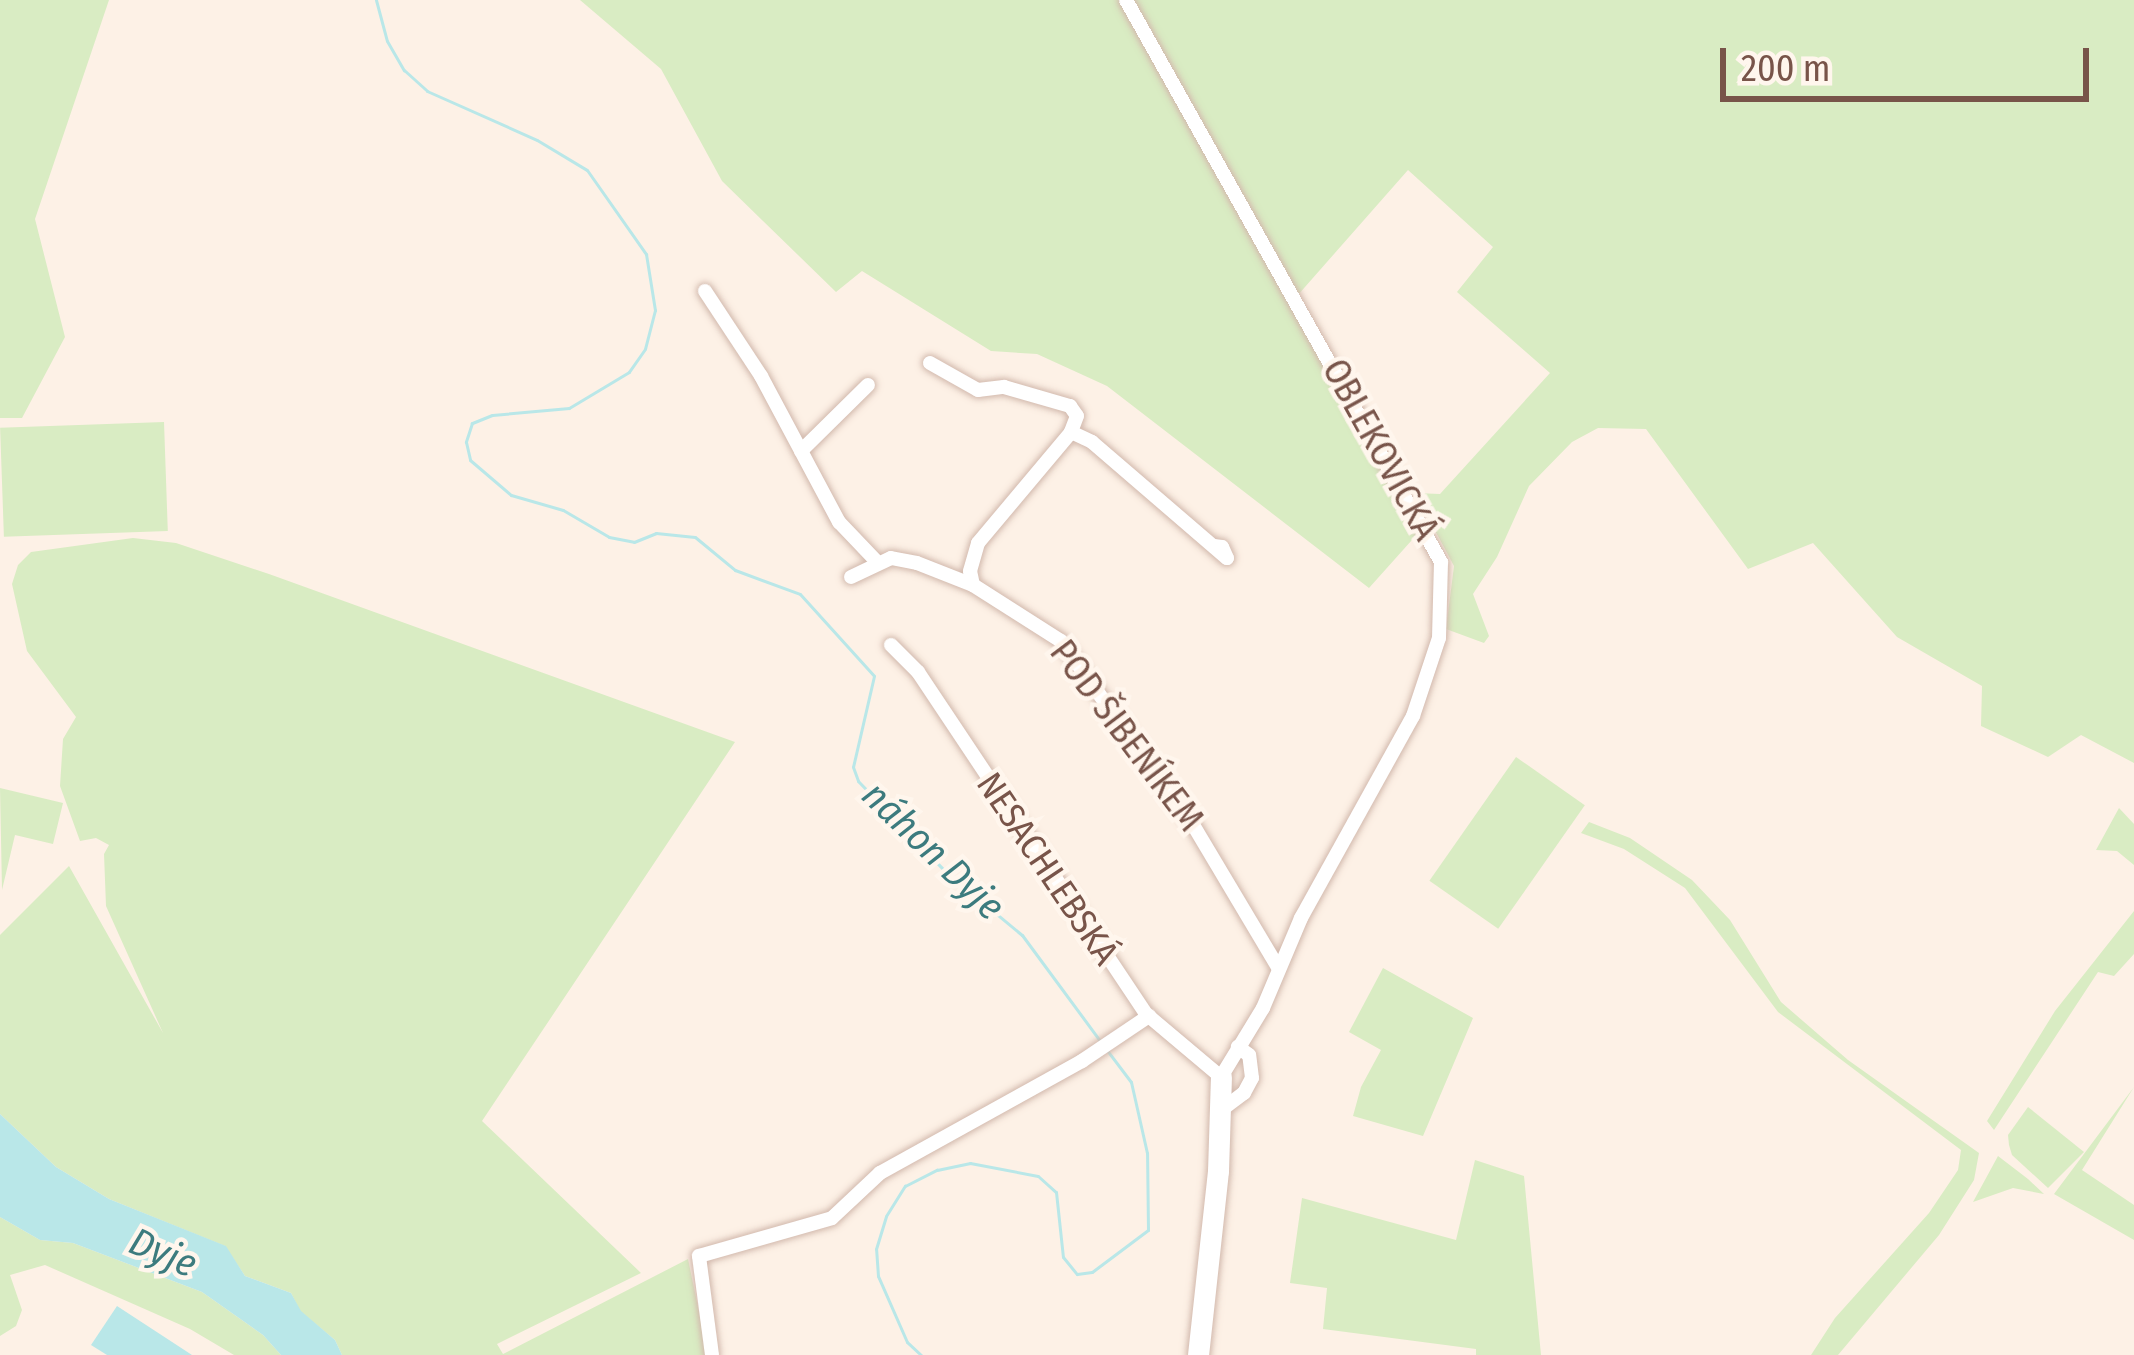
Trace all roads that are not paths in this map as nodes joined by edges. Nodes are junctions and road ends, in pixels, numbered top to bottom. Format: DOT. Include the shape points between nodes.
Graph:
graph roads {
  1 [pos="1126,0"];
  2 [pos="705,291"];
  3 [pos="931,363"];
  4 [pos="868,385"];
  5 [pos="1071,432"];
  6 [pos="801,451"];
  7 [pos="1214,546"];
  8 [pos="878,563"];
  9 [pos="851,577"];
  10 [pos="973,585"];
  11 [pos="891,645"];
  12 [pos="1278,967"];
  13 [pos="1149,1016"];
  14 [pos="1238,1047"];
  15 [pos="1221,1077"];
  16 [pos="1220,1111"];
  17 [pos="712,1355"];
  18 [pos="1198,1355"];
  1 -- 12 [label="street, OBLEKOVICKÁ" via="1441,562 1430,675"];
  2 -- 6 [label="street"];
  3 -- 5 [label="street" via="978,390 1004,387 1070,406 1077,416"];
  4 -- 6 [label="street"];
  5 -- 7 [label="street"];
  5 -- 10 [label="street" via="978,543"];
  6 -- 8 [label="street" via="839,522"];
  8 -- 9 [label="street"];
  8 -- 10 [label="street, POD ŠIBENÍKEM" via="917,563"];
  10 -- 12 [label="street, POD ŠIBENÍKEM" via="1060,641 1081,666 1223,870"];
  11 -- 13 [label="street, NESACHLEBSKÁ" via="918,672"];
  12 -- 14 [label="street, OBLEKOVICKÁ"];
  13 -- 15 [label="street, NESACHLEBSKÁ"];
  13 -- 17 [label="street" via="880,1173 820,1224 699,1256"];
  14 -- 15 [label="street, OBLEKOVICKÁ"];
  14 -- 16 [label="street" via="1253,1065 1252,1078"];
  15 -- 16 [label="street, OBLEKOVICKÁ"];
  16 -- 18 [label="street, OBLEKOVICKÁ"];
}
